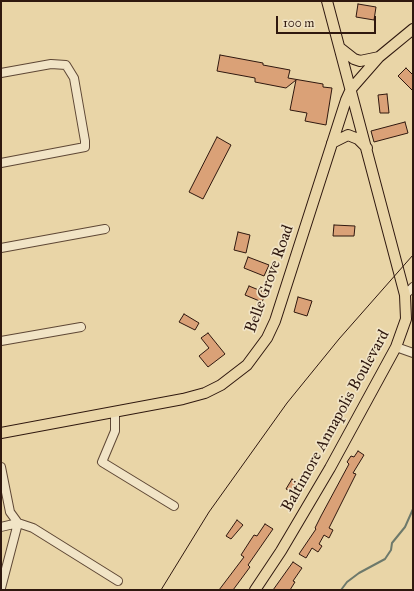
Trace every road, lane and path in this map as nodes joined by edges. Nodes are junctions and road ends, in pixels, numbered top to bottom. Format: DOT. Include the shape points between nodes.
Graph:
graph roads {
  1 [pos="327,1"];
  2 [pos="413,29"];
  3 [pos="339,47"];
  4 [pos="379,57"];
  5 [pos="1,73"];
  6 [pos="351,89"];
  7 [pos="332,144"];
  8 [pos="367,148"];
  9 [pos="1,163"];
  10 [pos="105,229"];
  11 [pos="1,248"];
  12 [pos="413,287"];
  13 [pos="405,295"];
  14 [pos="81,327"];
  15 [pos="1,341"];
  16 [pos="396,347"];
  17 [pos="413,353"];
  18 [pos="115,412"];
  19 [pos="1,434"];
  20 [pos="1,467"];
  21 [pos="174,506"];
  22 [pos="18,523"];
  23 [pos="1,527"];
  24 [pos="118,581"];
  25 [pos="1,588"];
  26 [pos="255,590"];
  1 -- 3 [label="main road, Baltimore Annapolis Boulevard"];
  2 -- 4 [label="main road, Belle Grove Road"];
  3 -- 4 [label="main road" via="360,61"];
  3 -- 6 [label="main road, Baltimore Annapolis Boulevard"];
  4 -- 6 [label="main road, Belle Grove Road"];
  5 -- 9 [label="street" via="51,64 66,65 74,78 85,134 85,147"];
  6 -- 7 [label="main road, Belle Grove Road"];
  6 -- 8 [label="main road, Baltimore Annapolis Boulevard"];
  7 -- 8 [label="main road" via="348,135 358,139"];
  7 -- 18 [label="main road, Belle Grove Road" via="275,321 258,352 237,374 205,393"];
  8 -- 13 [label="main road, Baltimore Annapolis Boulevard"];
  10 -- 11 [label="street"];
  12 -- 13 [label="street"];
  13 -- 16 [label="main road, Baltimore Annapolis Boulevard" via="406,319"];
  14 -- 15 [label="street"];
  16 -- 17 [label="street"];
  16 -- 26 [label="main road, Baltimore Annapolis Boulevard" via="307,509"];
  18 -- 19 [label="main road, Belle Grove Road"];
  18 -- 21 [label="street" via="115,430 102,462"];
  20 -- 22 [label="street" via="10,512"];
  22 -- 23 [label="street"];
  22 -- 24 [label="street" via="33,528"];
  22 -- 25 [label="street"];
}
